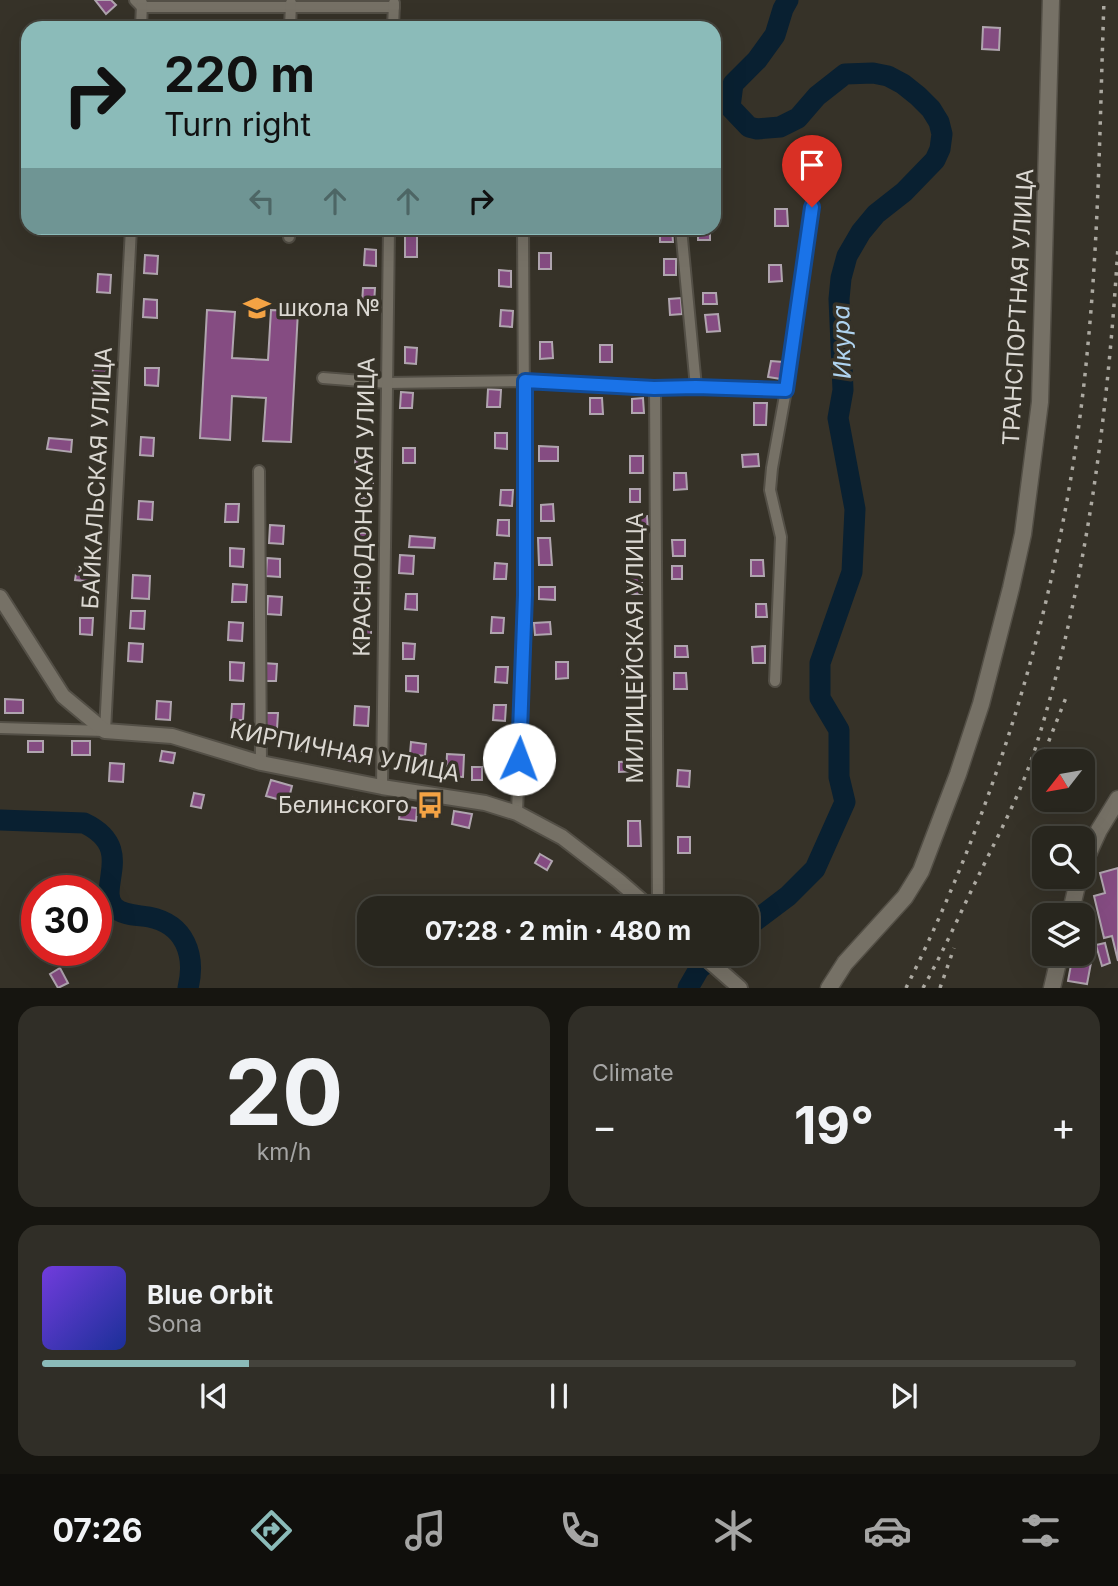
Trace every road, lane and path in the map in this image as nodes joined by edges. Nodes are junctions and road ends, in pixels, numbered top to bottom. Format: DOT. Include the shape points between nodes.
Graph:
graph roads {
  1 [pos="1051,0"];
  2 [pos="139,2"];
  3 [pos="291,3"];
  4 [pos="394,3"];
  5 [pos="140,21"];
  6 [pos="290,21"];
  7 [pos="393,21"];
  8 [pos="812,207"];
  9 [pos="131,235"];
  10 [pos="389,235"];
  11 [pos="523,235"];
  12 [pos="682,235"];
  13 [pos="323,378"];
  14 [pos="525,381"];
  15 [pos="387,383"];
  16 [pos="696,387"];
  17 [pos="654,388"];
  18 [pos="786,390"];
  19 [pos="259,471"];
  20 [pos="0,597"];
  21 [pos="775,681"];
  22 [pos="0,728"];
  23 [pos="105,731"];
  24 [pos="261,763"];
  25 [pos="382,787"];
  26 [pos="1118,799"];
  27 [pos="517,813"];
  28 [pos="1095,839"];
  29 [pos="636,896"];
  30 [pos="658,896"];
  31 [pos="715,966"];
  32 [pos="1057,966"];
  33 [pos="740,988"];
  34 [pos="829,988"];
  35 [pos="1052,988"];
  1 -- 34 [label="main road, ТРАНСПОРТНАЯ УЛИЦА" via="1040,401 1025,522 1011,588 977,716 921,871"];
  2 -- 3 [label="street"];
  2 -- 5 [label="street"];
  3 -- 4 [label="street"];
  3 -- 6 [label="street"];
  4 -- 7 [label="street"];
  8 -- 18 [label="street"];
  9 -- 23 [label="street, БАЙКАЛЬСКАЯ УЛИЦА"];
  10 -- 15 [label="street, КРАСНОДОНСКАЯ УЛИЦА"];
  11 -- 14 [label="street"];
  12 -- 16 [label="street"];
  13 -- 15 [label="street"];
  14 -- 15 [label="street"];
  14 -- 17 [label="street"];
  14 -- 27 [label="street" via="525,595"];
  15 -- 25 [label="street, КРАСНОДОНСКАЯ УЛИЦА"];
  16 -- 17 [label="street"];
  16 -- 18 [label="street"];
  17 -- 30 [label="street, МИЛИЦЕЙСКАЯ УЛИЦА"];
  18 -- 21 [label="street" via="771,490 781,537"];
  19 -- 24 [label="street"];
  20 -- 23 [label="street" via="63,696"];
  22 -- 23 [label="street, КИРПИЧНАЯ УЛИЦА"];
  23 -- 24 [label="street, КИРПИЧНАЯ УЛИЦА" via="172,736"];
  24 -- 25 [label="street, КИРПИЧНАЯ УЛИЦА"];
  25 -- 27 [label="street, КИРПИЧНАЯ УЛИЦА" via="485,803"];
  26 -- 28 [label="main road"];
  27 -- 29 [label="street, КИРПИЧНАЯ УЛИЦА" via="562,837"];
  31 -- 33 [label="street"];
  32 -- 35 [label="main road"];
}
